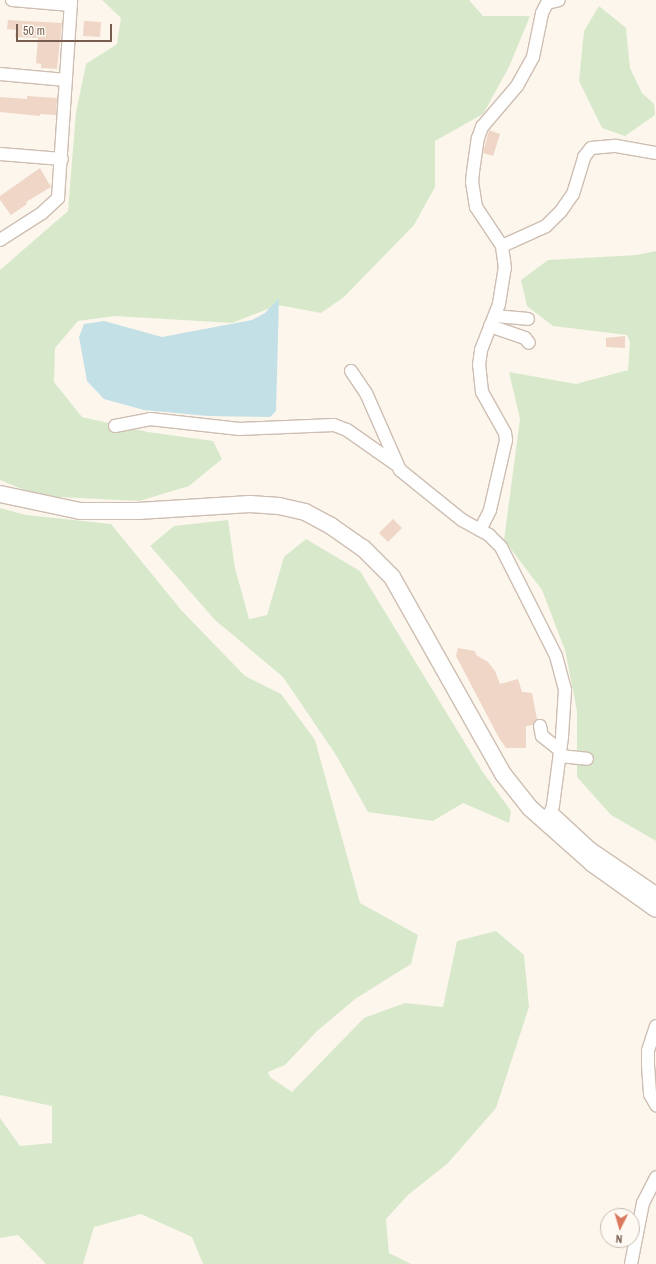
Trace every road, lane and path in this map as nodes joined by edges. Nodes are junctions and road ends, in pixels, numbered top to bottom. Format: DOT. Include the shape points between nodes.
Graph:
graph roads {
  1 [pos="12,0"];
  2 [pos="559,0"];
  3 [pos="71,3"];
  4 [pos="0,74"];
  5 [pos="66,80"];
  6 [pos="656,152"];
  7 [pos="0,154"];
  8 [pos="62,159"];
  9 [pos="0,240"];
  10 [pos="502,246"];
  11 [pos="528,319"];
  12 [pos="492,321"];
  13 [pos="529,343"];
  14 [pos="351,371"];
  15 [pos="115,426"];
  16 [pos="397,465"];
  17 [pos="0,494"];
  18 [pos="480,530"];
  19 [pos="540,726"];
  20 [pos="560,753"];
  21 [pos="587,759"];
  22 [pos="547,816"];
  23 [pos="656,893"];
  24 [pos="656,909"];
  25 [pos="656,1026"];
  26 [pos="656,1105"];
  27 [pos="656,1177"];
  28 [pos="631,1264"];
  1 -- 3 [label="street"];
  2 -- 10 [label="street" via="547,3 542,12 533,57 517,86 486,119 478,138 472,177 473,192 482,218"];
  3 -- 5 [label="street"];
  4 -- 5 [label="street"];
  5 -- 8 [label="street"];
  6 -- 10 [label="street" via="616,146 591,148 584,157 573,194 561,211 546,226"];
  7 -- 8 [label="street"];
  8 -- 9 [label="street" via="58,198 42,213"];
  10 -- 12 [label="street" via="505,268"];
  11 -- 12 [label="street"];
  12 -- 13 [label="street" via="525,338"];
  12 -- 18 [label="street" via="481,350 480,384 485,401 505,433 506,440 490,510"];
  14 -- 16 [label="street" via="366,393"];
  15 -- 16 [label="street" via="150,419 240,428 334,425 347,430"];
  16 -- 18 [label="street" via="409,479 462,520"];
  17 -- 22 [label="street" via="80,510 138,511 250,504 279,506 305,512 331,526 363,548 392,577 503,774"];
  18 -- 20 [label="street" via="501,547 556,656 565,690"];
  19 -- 20 [label="street" via="542,736"];
  20 -- 21 [label="street"];
  20 -- 22 [label="street"];
  22 -- 23 [label="street"];
  22 -- 24 [label="street" via="593,864"];
  25 -- 26 [label="street" via="648,1051 650,1094"];
  27 -- 28 [label="street" via="643,1203"];
}
